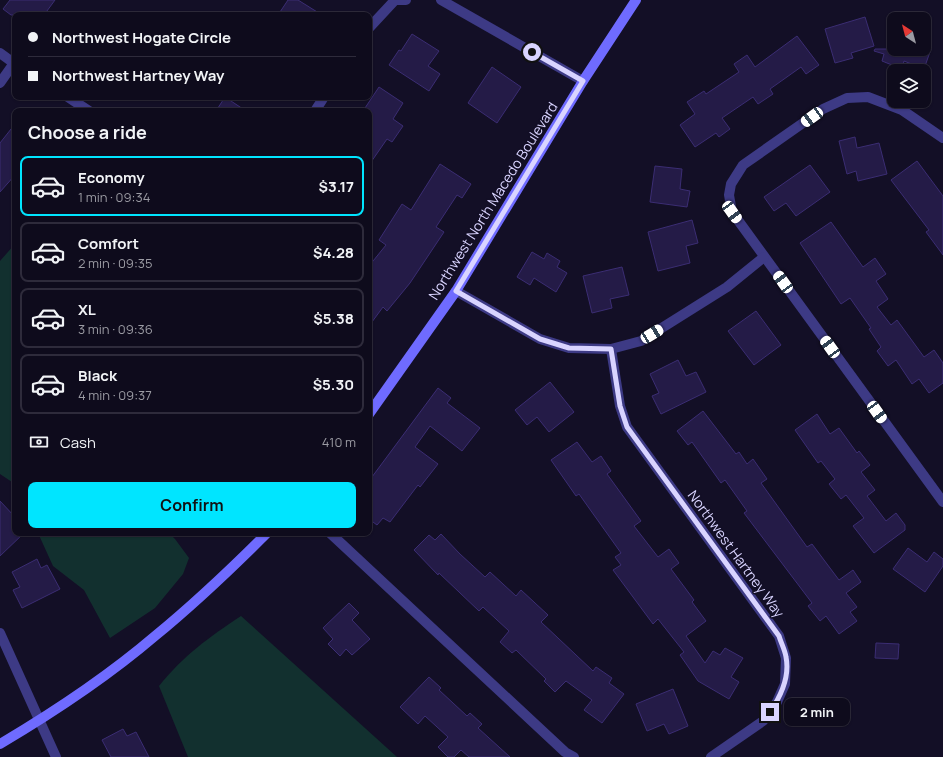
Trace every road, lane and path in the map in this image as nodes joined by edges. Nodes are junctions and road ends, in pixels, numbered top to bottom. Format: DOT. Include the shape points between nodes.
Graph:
graph roads {
  1 [pos="406,0"];
  2 [pos="442,0"];
  3 [pos="636,0"];
  4 [pos="372,25"];
  5 [pos="0,53"];
  6 [pos="12,62"];
  7 [pos="12,67"];
  8 [pos="583,81"];
  9 [pos="0,83"];
  10 [pos="72,100"];
  11 [pos="84,108"];
  12 [pos="943,138"];
  13 [pos="764,257"];
  14 [pos="456,291"];
  15 [pos="611,349"];
  16 [pos="372,410"];
  17 [pos="943,502"];
  18 [pos="264,536"];
  19 [pos="333,536"];
  20 [pos="0,634"];
  21 [pos="39,721"];
  22 [pos="0,744"];
  23 [pos="56,757"];
  24 [pos="574,757"];
  25 [pos="711,757"];
  1 -- 4 [label="street" via="395,0"];
  2 -- 8 [label="street"];
  3 -- 8 [label="street, Northwest North Macedo Boulevard"];
  5 -- 6 [label="street"];
  7 -- 9 [label="street"];
  8 -- 14 [label="street, Northwest North Macedo Boulevard"];
  10 -- 11 [label="street"];
  12 -- 13 [label="street" via="902,110 868,97 848,98 823,108 744,165 731,184 729,195 732,212"];
  13 -- 15 [label="street" via="727,287 641,341"];
  13 -- 17 [label="street"];
  14 -- 15 [label="street" via="540,339 569,348"];
  14 -- 16 [label="street, Northwest North Macedo Boulevard"];
  15 -- 25 [label="street, Northwest Hartney Way" via="620,406 627,427 779,636 786,658 785,684 777,702 763,721"];
  18 -- 21 [label="street" via="221,579 154,637"];
  19 -- 24 [label="street" via="565,752"];
  20 -- 21 [label="street"];
  21 -- 22 [label="street"];
  21 -- 23 [label="street"];
}
